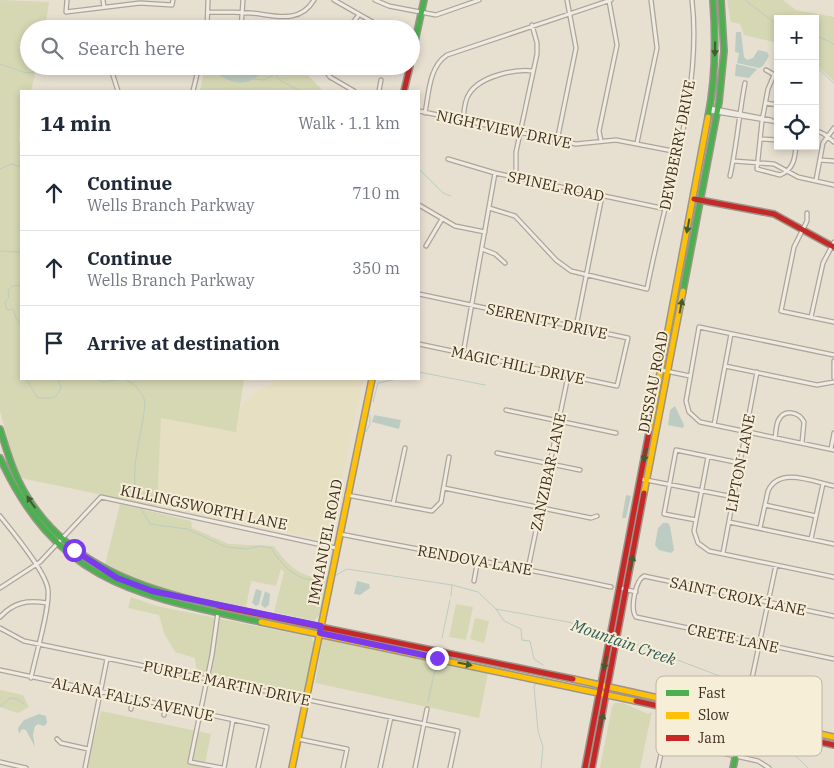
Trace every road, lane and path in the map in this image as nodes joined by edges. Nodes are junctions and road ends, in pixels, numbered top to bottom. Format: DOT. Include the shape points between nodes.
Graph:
graph roads {
  1 [pos="67,0"];
  2 [pos="103,0"];
  3 [pos="173,0"];
  4 [pos="208,0"];
  5 [pos="242,0"];
  6 [pos="314,0"];
  7 [pos="334,0"];
  8 [pos="375,0"];
  9 [pos="424,0"];
  10 [pos="479,0"];
  11 [pos="567,0"];
  12 [pos="610,0"];
  13 [pos="651,0"];
  14 [pos="692,0"];
  15 [pos="713,0"];
  16 [pos="721,0"];
  17 [pos="140,2"];
  18 [pos="104,7"];
  19 [pos="208,12"];
  20 [pos="242,13"];
  21 [pos="422,14"];
  22 [pos="569,14"];
  23 [pos="358,16"];
  24 [pos="208,20"];
  25 [pos="242,20"];
  26 [pos="355,20"];
  27 [pos="366,20"];
  28 [pos="420,22"];
  29 [pos="532,25"];
  30 [pos="766,70"];
  31 [pos="533,71"];
  32 [pos="113,75"];
  33 [pos="197,75"];
  34 [pos="329,75"];
  35 [pos="408,75"];
  36 [pos="774,75"];
  37 [pos="381,80"];
  38 [pos="774,81"];
  39 [pos="745,83"];
  40 [pos="118,90"];
  41 [pos="193,90"];
  42 [pos="352,90"];
  43 [pos="379,90"];
  44 [pos="404,90"];
  45 [pos="766,102"];
  46 [pos="774,104"];
  47 [pos="710,109"];
  48 [pos="420,111"];
  49 [pos="717,111"];
  50 [pos="425,113"];
  51 [pos="739,115"];
  52 [pos="762,119"];
  53 [pos="463,121"];
  54 [pos="774,121"];
  55 [pos="834,128"];
  56 [pos="819,132"];
  57 [pos="520,133"];
  58 [pos="828,136"];
  59 [pos="760,139"];
  60 [pos="774,140"];
  61 [pos="557,141"];
  62 [pos="601,142"];
  63 [pos="834,142"];
  64 [pos="637,143"];
  65 [pos="795,150"];
  66 [pos="678,152"];
  67 [pos="448,159"];
  68 [pos="820,160"];
  69 [pos="733,161"];
  70 [pos="834,161"];
  71 [pos="758,162"];
  72 [pos="788,170"];
  73 [pos="495,173"];
  74 [pos="730,176"];
  75 [pos="516,177"];
  76 [pos="816,180"];
  77 [pos="834,185"];
  78 [pos="602,196"];
  79 [pos="694,199"];
  80 [pos="701,200"];
  81 [pos="420,206"];
  82 [pos="489,208"];
  83 [pos="666,209"];
  84 [pos="807,213"];
  85 [pos="442,219"];
  86 [pos="803,229"];
  87 [pos="485,232"];
  88 [pos="833,245"];
  89 [pos="426,246"];
  90 [pos="482,249"];
  91 [pos="505,263"];
  92 [pos="584,276"];
  93 [pos="420,294"];
  94 [pos="472,305"];
  95 [pos="811,317"];
  96 [pos="834,322"];
  97 [pos="576,326"];
  98 [pos="732,334"];
  99 [pos="420,344"];
  100 [pos="463,354"];
  101 [pos="834,355"];
  102 [pos="834,361"];
  103 [pos="726,366"];
  104 [pos="661,370"];
  105 [pos="668,372"];
  106 [pos="757,372"];
  107 [pos="568,376"];
  108 [pos="690,376"];
  109 [pos="834,378"];
  110 [pos="372,380"];
  111 [pos="834,382"];
  112 [pos="617,386"];
  113 [pos="506,410"];
  114 [pos="558,421"];
  115 [pos="714,425"];
  116 [pos="0,429"];
  117 [pos="746,432"];
  118 [pos="616,433"];
  119 [pos="834,433"];
  120 [pos="775,438"];
  121 [pos="802,443"];
  122 [pos="404,448"];
  123 [pos="832,450"];
  124 [pos="497,453"];
  125 [pos="7,456"];
  126 [pos="449,457"];
  127 [pos="708,457"];
  128 [pos="0,458"];
  129 [pos="740,463"];
  130 [pos="550,464"];
  131 [pos="580,470"];
  132 [pos="644,479"];
  133 [pos="670,484"];
  134 [pos="823,484"];
  135 [pos="834,486"];
  136 [pos="444,488"];
  137 [pos="702,491"];
  138 [pos="347,495"];
  139 [pos="734,497"];
  140 [pos="393,504"];
  141 [pos="765,505"];
  142 [pos="541,507"];
  143 [pos="0,516"];
  144 [pos="597,516"];
  145 [pos="816,516"];
  146 [pos="696,520"];
  147 [pos="729,522"];
  148 [pos="760,528"];
  149 [pos="339,534"];
  150 [pos="811,539"];
  151 [pos="61,540"];
  152 [pos="834,544"];
  153 [pos="57,545"];
  154 [pos="336,548"];
  155 [pos="723,553"];
  156 [pos="478,559"];
  157 [pos="35,565"];
  158 [pos="776,565"];
  159 [pos="528,569"];
  160 [pos="834,577"];
  161 [pos="474,581"];
  162 [pos="611,586"];
  163 [pos="0,588"];
  164 [pos="620,588"];
  165 [pos="627,590"];
  166 [pos="636,592"];
  167 [pos="768,602"];
  168 [pos="46,603"];
  169 [pos="218,612"];
  170 [pos="834,616"];
  171 [pos="0,617"];
  172 [pos="321,626"];
  173 [pos="0,628"];
  174 [pos="320,633"];
  175 [pos="760,643"];
  176 [pos="38,644"];
  177 [pos="439,651"];
  178 [pos="437,658"];
  179 [pos="107,659"];
  180 [pos="834,659"];
  181 [pos="494,662"];
  182 [pos="0,670"];
  183 [pos="492,670"];
  184 [pos="557,675"];
  185 [pos="753,676"];
  186 [pos="31,678"];
  187 [pos="208,680"];
  188 [pos="555,683"];
  189 [pos="601,684"];
  190 [pos="608,686"];
  191 [pos="100,692"];
  192 [pos="600,693"];
  193 [pos="606,694"];
  194 [pos="652,696"];
  195 [pos="656,697"];
  196 [pos="133,699"];
  197 [pos="306,700"];
  198 [pos="650,704"];
  199 [pos="656,705"];
  200 [pos="166,706"];
  201 [pos="131,708"];
  202 [pos="427,709"];
  203 [pos="200,713"];
  204 [pos="164,715"];
  205 [pos="391,717"];
  206 [pos="234,720"];
  207 [pos="425,724"];
  208 [pos="57,739"];
  209 [pos="298,739"];
  210 [pos="88,749"];
  211 [pos="736,756"];
  212 [pos="0,762"];
  213 [pos="26,768"];
  214 [pos="85,768"];
  215 [pos="223,768"];
  216 [pos="258,768"];
  217 [pos="292,768"];
  218 [pos="343,768"];
  219 [pos="380,768"];
  220 [pos="415,768"];
  221 [pos="450,768"];
  222 [pos="585,768"];
  223 [pos="592,768"];
  224 [pos="733,768"];
  225 [pos="770,768"];
  1 -- 18 [label="street" via="66,12"];
  2 -- 18 [label="street"];
  3 -- 17 [label="street" via="172,5"];
  4 -- 19 [label="street"];
  5 -- 20 [label="street"];
  6 -- 20 [label="street" via="306,10 292,17"];
  7 -- 23 [label="street"];
  8 -- 21 [label="street"];
  9 -- 21 [label="street"];
  10 -- 21 [label="street" via="436,15"];
  11 -- 22 [label="street"];
  12 -- 22 [label="street"];
  12 -- 62 [label="street" via="617,45 599,131"];
  13 -- 64 [label="street" via="657,48"];
  14 -- 66 [label="street, DEWBERRY DRIVE" via="694,38"];
  15 -- 47 [label="street, DESSAU ROAD, one-way" via="716,44"];
  16 -- 49 [label="street, DESSAU ROAD" via="724,51"];
  17 -- 18 [label="street"];
  19 -- 20 [label="street"];
  19 -- 24 [label="street"];
  20 -- 25 [label="street"];
  21 -- 28 [label="street"];
  22 -- 29 [label="street"];
  22 -- 61 [label="street" via="576,48"];
  23 -- 26 [label="street"];
  23 -- 27 [label="street"];
  29 -- 31 [label="street" via="537,47"];
  29 -- 50 [label="street" via="440,59 433,72"];
  30 -- 36 [label="street"];
  31 -- 53 [label="street" via="516,70 479,84 468,96"];
  31 -- 57 [label="street"];
  32 -- 40 [label="street"];
  33 -- 41 [label="street"];
  34 -- 42 [label="street"];
  35 -- 44 [label="street"];
  37 -- 43 [label="street"];
  38 -- 45 [label="street"];
  39 -- 51 [label="street"];
  45 -- 46 [label="street"];
  45 -- 52 [label="street"];
  47 -- 49 [label="street"];
  47 -- 79 [label="street, DESSAU ROAD"];
  48 -- 50 [label="street, NIGHTVIEW DRIVE"];
  49 -- 51 [label="street"];
  49 -- 80 [label="street, DESSAU ROAD"];
  50 -- 53 [label="street, NIGHTVIEW DRIVE"];
  51 -- 52 [label="street"];
  51 -- 69 [label="street"];
  52 -- 54 [label="street"];
  52 -- 59 [label="street"];
  53 -- 57 [label="street, NIGHTVIEW DRIVE"];
  55 -- 58 [label="street"];
  56 -- 58 [label="street"];
  57 -- 61 [label="street, NIGHTVIEW DRIVE"];
  57 -- 75 [label="street"];
  58 -- 63 [label="street"];
  58 -- 68 [label="street" via="823,143"];
  59 -- 60 [label="street"];
  59 -- 71 [label="street"];
  61 -- 62 [label="street, NIGHTVIEW DRIVE" via="582,145"];
  62 -- 64 [label="street, NIGHTVIEW DRIVE"];
  64 -- 66 [label="street, NIGHTVIEW DRIVE"];
  65 -- 72 [label="street" via="793,164"];
  66 -- 83 [label="street, DEWBERRY DRIVE"];
  67 -- 73 [label="street, SPINEL ROAD"];
  68 -- 70 [label="street"];
  68 -- 76 [label="street"];
  69 -- 71 [label="street"];
  69 -- 74 [label="street"];
  71 -- 72 [label="street"];
  71 -- 72 [label="street" via="759,171 780,175"];
  72 -- 76 [label="street" via="798,177"];
  73 -- 75 [label="street, SPINEL ROAD"];
  73 -- 82 [label="street"];
  75 -- 78 [label="street, SPINEL ROAD"];
  76 -- 77 [label="street"];
  78 -- 83 [label="street, SPINEL ROAD"];
  78 -- 92 [label="street"];
  79 -- 80 [label="street"];
  79 -- 104 [label="street, DESSAU ROAD, one-way"];
  80 -- 86 [label="street" via="774,214"];
  105 -- 80 [label="street, DESSAU ROAD, one-way"];
  81 -- 85 [label="street"];
  82 -- 87 [label="street"];
  82 -- 92 [label="street" via="515,216 562,265"];
  83 -- 92 [label="street, DEWBERRY DRIVE" via="656,237 647,288"];
  84 -- 86 [label="street"];
  85 -- 87 [label="street" via="455,226"];
  85 -- 89 [label="street"];
  86 -- 88 [label="street"];
  86 -- 95 [label="street" via="794,247 781,311"];
  87 -- 90 [label="street"];
  88 -- 95 [label="street" via="823,263"];
  90 -- 91 [label="street"];
  90 -- 94 [label="street"];
  92 -- 97 [label="street"];
  93 -- 94 [label="street, SERENITY DRIVE"];
  94 -- 97 [label="street, SERENITY DRIVE"];
  94 -- 100 [label="street"];
  95 -- 96 [label="street"];
  97 -- 112 [label="street, SERENITY DRIVE" via="628,338"];
  98 -- 101 [label="street"];
  98 -- 103 [label="street"];
  98 -- 108 [label="street" via="700,327"];
  99 -- 100 [label="street, MAGIC HILL DRIVE"];
  100 -- 107 [label="street, MAGIC HILL DRIVE"];
  102 -- 109 [label="street"];
  103 -- 106 [label="street"];
  103 -- 115 [label="street"];
  104 -- 105 [label="street"];
  104 -- 132 [label="street, DESSAU ROAD, one-way"];
  105 -- 108 [label="street"];
  105 -- 132 [label="street, DESSAU ROAD"];
  106 -- 111 [label="street" via="817,385"];
  106 -- 117 [label="street, LIPTON LANE"];
  107 -- 112 [label="street, MAGIC HILL DRIVE"];
  107 -- 114 [label="street, ZANZIBAR LANE"];
  108 -- 115 [label="street" via="686,401 688,412 696,420"];
  110 -- 138 [label="street, IMMANUEL ROAD"];
  113 -- 114 [label="street"];
  114 -- 118 [label="street"];
  114 -- 130 [label="street, ZANZIBAR LANE"];
  115 -- 117 [label="street"];
  116 -- 125 [label="street"];
  117 -- 120 [label="street"];
  117 -- 129 [label="street, LIPTON LANE"];
  119 -- 123 [label="street"];
  120 -- 121 [label="street"];
  120 -- 121 [label="street" via="780,418 793,413 804,422"];
  121 -- 123 [label="street"];
  122 -- 140 [label="street"];
  124 -- 130 [label="street"];
  125 -- 128 [label="street"];
  151 -- 125 [label="street, one-way" via="24,493"];
  126 -- 136 [label="street"];
  127 -- 129 [label="street"];
  127 -- 133 [label="street" via="676,450"];
  127 -- 137 [label="street"];
  128 -- 153 [label="street" via="18,497"];
  129 -- 139 [label="street, LIPTON LANE"];
  130 -- 131 [label="street"];
  130 -- 142 [label="street, ZANZIBAR LANE"];
  132 -- 133 [label="street"];
  132 -- 164 [label="street, DESSAU ROAD"];
  165 -- 132 [label="street, DESSAU ROAD, one-way"];
  133 -- 137 [label="street"];
  133 -- 146 [label="street" via="664,514"];
  134 -- 135 [label="street"];
  134 -- 141 [label="street" via="779,478 770,486"];
  134 -- 145 [label="street"];
  136 -- 140 [label="street" via="436,510"];
  136 -- 142 [label="street"];
  137 -- 139 [label="street"];
  137 -- 146 [label="street"];
  138 -- 140 [label="street"];
  138 -- 149 [label="street, IMMANUEL ROAD"];
  139 -- 147 [label="street, LIPTON LANE"];
  141 -- 145 [label="street"];
  141 -- 148 [label="street"];
  142 -- 144 [label="street" via="591,518"];
  142 -- 159 [label="street, ZANZIBAR LANE"];
  143 -- 157 [label="street"];
  145 -- 150 [label="street"];
  146 -- 155 [label="street" via="694,534 698,543 703,548"];
  147 -- 148 [label="street"];
  147 -- 155 [label="street, LIPTON LANE"];
  148 -- 150 [label="street"];
  149 -- 154 [label="street, IMMANUEL ROAD"];
  149 -- 156 [label="street, RENDOVA LANE"];
  150 -- 152 [label="street"];
  151 -- 153 [label="street, KILLINGSWORTH LANE"];
  151 -- 154 [label="street, KILLINGSWORTH LANE" via="101,497"];
  151 -- 172 [label="street" via="97,567 146,589"];
  153 -- 157 [label="street, KILLINGSWORTH LANE"];
  153 -- 169 [label="street" via="94,573 130,590"];
  154 -- 172 [label="street, IMMANUEL ROAD"];
  155 -- 158 [label="street"];
  156 -- 159 [label="street, RENDOVA LANE"];
  156 -- 161 [label="street"];
  157 -- 163 [label="street, KILLINGSWORTH LANE"];
  157 -- 168 [label="street" via="47,584"];
  158 -- 160 [label="street"];
  158 -- 167 [label="street"];
  159 -- 162 [label="street, RENDOVA LANE"];
  164 -- 165 [label="street"];
  164 -- 189 [label="street, DESSAU ROAD, one-way"];
  165 -- 166 [label="street"];
  165 -- 190 [label="street, DESSAU ROAD"];
  166 -- 167 [label="street, SAINT CROIX LANE" via="641,577"];
  166 -- 175 [label="street, CRETE LANE" via="633,615 636,617"];
  167 -- 170 [label="street, SAINT CROIX LANE"];
  167 -- 175 [label="street"];
  168 -- 171 [label="street" via="18,603"];
  168 -- 176 [label="street"];
  169 -- 174 [label="street"];
  169 -- 187 [label="street"];
  172 -- 174 [label="street, IMMANUEL ROAD"];
  172 -- 177 [label="street"];
  173 -- 176 [label="street, PURPLE MARTIN DRIVE" via="20,640"];
  174 -- 178 [label="street"];
  174 -- 197 [label="street, IMMANUEL ROAD"];
  175 -- 180 [label="street, CRETE LANE"];
  175 -- 185 [label="street"];
  176 -- 179 [label="street, PURPLE MARTIN DRIVE"];
  176 -- 186 [label="street"];
  177 -- 178 [label="street"];
  177 -- 181 [label="street"];
  178 -- 183 [label="street, one-way"];
  179 -- 187 [label="street, PURPLE MARTIN DRIVE"];
  179 -- 191 [label="street"];
  181 -- 183 [label="street"];
  181 -- 184 [label="street"];
  182 -- 186 [label="street, ALANA FALLS AVENUE"];
  183 -- 188 [label="street"];
  184 -- 188 [label="street"];
  184 -- 189 [label="street"];
  186 -- 191 [label="street, ALANA FALLS AVENUE"];
  187 -- 197 [label="street, PURPLE MARTIN DRIVE"];
  187 -- 203 [label="street"];
  188 -- 192 [label="street"];
  189 -- 190 [label="street"];
  189 -- 192 [label="street, DESSAU ROAD"];
  190 -- 193 [label="street, DESSAU ROAD"];
  190 -- 194 [label="street"];
  191 -- 196 [label="street, ALANA FALLS AVENUE"];
  191 -- 210 [label="street"];
  192 -- 193 [label="street"];
  192 -- 222 [label="street, DESSAU ROAD"];
  193 -- 198 [label="street"];
  223 -- 193 [label="street, DESSAU ROAD, one-way"];
  194 -- 195 [label="street"];
  194 -- 198 [label="street"];
  196 -- 200 [label="street, ALANA FALLS AVENUE"];
  196 -- 201 [label="street"];
  197 -- 205 [label="street, PURPLE MARTIN DRIVE"];
  197 -- 209 [label="street, IMMANUEL ROAD"];
  198 -- 199 [label="street"];
  200 -- 203 [label="street, ALANA FALLS AVENUE"];
  200 -- 204 [label="street"];
  202 -- 207 [label="street"];
  203 -- 206 [label="street, ALANA FALLS AVENUE"];
  203 -- 215 [label="street" via="190,762"];
  205 -- 207 [label="street, PURPLE MARTIN DRIVE"];
  205 -- 219 [label="street"];
  206 -- 215 [label="street"];
  206 -- 216 [label="street, ALANA FALLS AVENUE" via="267,727"];
  207 -- 220 [label="street"];
  207 -- 221 [label="street, PURPLE MARTIN DRIVE" via="458,731"];
  208 -- 210 [label="street" via="61,744"];
  209 -- 217 [label="street, IMMANUEL ROAD"];
  209 -- 218 [label="street" via="347,749"];
  210 -- 214 [label="street"];
  211 -- 224 [label="street"];
  211 -- 225 [label="street"];
  212 -- 213 [label="street"];
}
